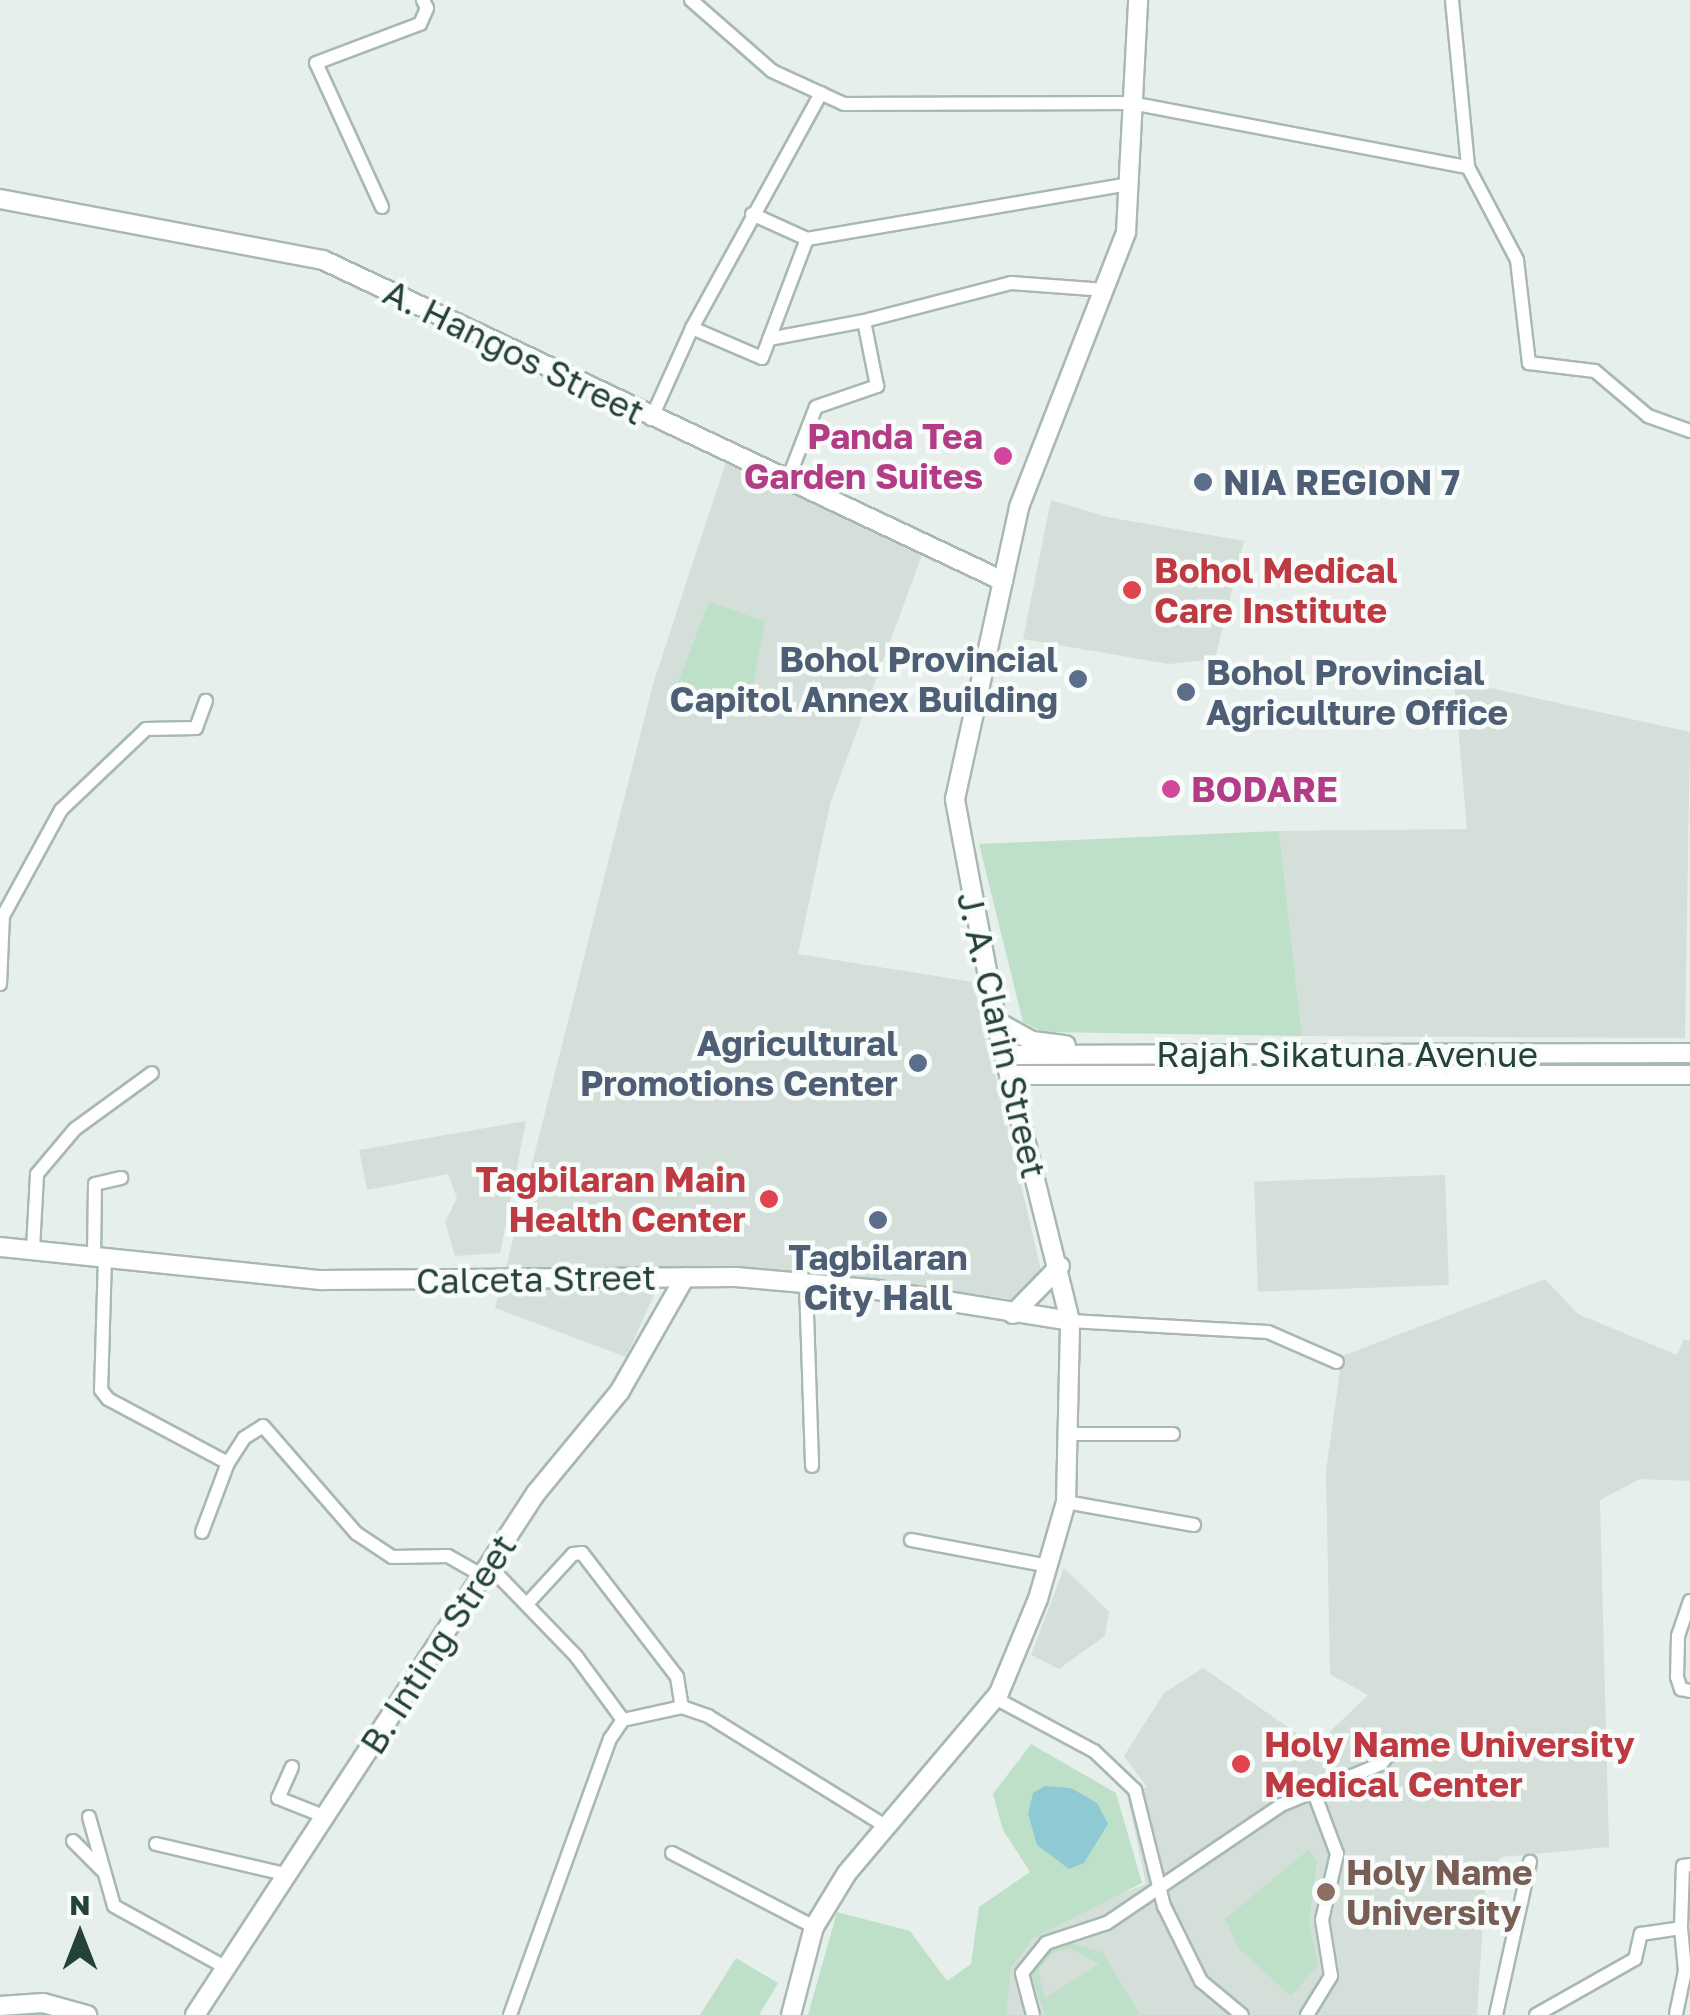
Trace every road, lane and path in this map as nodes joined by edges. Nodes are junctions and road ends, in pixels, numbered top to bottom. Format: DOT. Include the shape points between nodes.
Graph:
graph roads {
  1 [pos="423,0"];
  2 [pos="691,0"];
  3 [pos="1138,0"];
  4 [pos="1455,2"];
  5 [pos="821,93"];
  6 [pos="1131,103"];
  7 [pos="1468,167"];
  8 [pos="1128,184"];
  9 [pos="0,199"];
  10 [pos="382,207"];
  11 [pos="752,214"];
  12 [pos="807,239"];
  13 [pos="1106,290"];
  14 [pos="864,320"];
  15 [pos="692,328"];
  16 [pos="769,338"];
  17 [pos="651,419"];
  18 [pos="1690,431"];
  19 [pos="787,482"];
  20 [pos="1002,582"];
  21 [pos="206,701"];
  22 [pos="0,984"];
  23 [pos="996,1021"];
  24 [pos="1690,1052"];
  25 [pos="1294,1054"];
  26 [pos="1005,1055"];
  27 [pos="1089,1055"];
  28 [pos="152,1072"];
  29 [pos="1296,1074"];
  30 [pos="1011,1075"];
  31 [pos="1690,1076"];
  32 [pos="120,1178"];
  33 [pos="0,1247"];
  34 [pos="33,1249"];
  35 [pos="99,1256"];
  36 [pos="1060,1266"];
  37 [pos="686,1277"];
  38 [pos="806,1283"];
  39 [pos="1013,1314"];
  40 [pos="1070,1322"];
  41 [pos="1337,1362"];
  42 [pos="1070,1434"];
  43 [pos="1173,1434"];
  44 [pos="228,1463"];
  45 [pos="812,1466"];
  46 [pos="1066,1502"];
  47 [pos="1194,1525"];
  48 [pos="202,1532"];
  49 [pos="912,1540"];
  50 [pos="1048,1566"];
  51 [pos="486,1572"];
  52 [pos="1690,1601"];
  53 [pos="526,1604"];
  54 [pos="1690,1691"];
  55 [pos="995,1698"];
  56 [pos="682,1707"];
  57 [pos="624,1720"];
  58 [pos="1397,1744"];
  59 [pos="292,1768"];
  60 [pos="1314,1790"];
  61 [pos="90,1817"];
  62 [pos="326,1817"];
  63 [pos="884,1825"];
  64 [pos="95,1842"];
  65 [pos="156,1844"];
  66 [pos="672,1853"];
  67 [pos="1530,1862"];
  68 [pos="1690,1864"];
  69 [pos="104,1871"];
  70 [pos="290,1875"];
  71 [pos="1158,1894"];
  72 [pos="814,1927"];
  73 [pos="1682,1928"];
  74 [pos="227,1968"];
  75 [pos="0,2006"];
  76 [pos="1676,2014"];
  77 [pos="87,2015"];
  78 [pos="195,2015"];
  79 [pos="510,2015"];
  80 [pos="791,2015"];
  81 [pos="1033,2015"];
  82 [pos="1242,2015"];
  83 [pos="1307,2015"];
  84 [pos="1496,2015"];
  85 [pos="1536,2015"];
  1 -- 10 [label="street" via="420,24 316,63"];
  2 -- 5 [label="street" via="772,70"];
  3 -- 6 [label="main road, J. A. Clarin Street"];
  4 -- 7 [label="street"];
  5 -- 6 [label="street" via="844,104"];
  5 -- 11 [label="street"];
  6 -- 7 [label="street"];
  6 -- 8 [label="main road, J. A. Clarin Street"];
  7 -- 18 [label="street" via="1517,260 1529,363 1594,372 1648,416"];
  8 -- 12 [label="street"];
  8 -- 13 [label="main road, J. A. Clarin Street" via="1126,232"];
  9 -- 17 [label="main road, A. Hangos Street" via="301,252"];
  11 -- 12 [label="street"];
  11 -- 15 [label="street"];
  12 -- 16 [label="street"];
  13 -- 14 [label="street" via="1011,284"];
  13 -- 20 [label="main road, J. A. Clarin Street" via="1040,442"];
  14 -- 16 [label="street"];
  14 -- 19 [label="street" via="877,386 816,407"];
  15 -- 16 [label="street" via="762,358"];
  15 -- 17 [label="street"];
  17 -- 19 [label="main road, A. Hangos Street"];
  19 -- 20 [label="main road, A. Hangos Street"];
  20 -- 23 [label="main road, J. A. Clarin Street" via="955,810"];
  21 -- 22 [label="street" via="196,728 146,729 61,810 3,916"];
  23 -- 26 [label="main road, J. A. Clarin Street"];
  23 -- 27 [label="main road" via="1032,1041 1070,1045"];
  24 -- 25 [label="main road, Rajah Sikatuna Avenue"];
  25 -- 27 [label="main road, Rajah Sikatuna Avenue"];
  25 -- 29 [label="main road"];
  26 -- 27 [label="main road, Rajah Sikatuna Avenue"];
  26 -- 30 [label="main road, J. A. Clarin Street"];
  28 -- 34 [label="street" via="75,1129 46,1162 33,1190"];
  29 -- 30 [label="main road"];
  29 -- 31 [label="main road"];
  30 -- 36 [label="main road, J. A. Clarin Street"];
  32 -- 35 [label="street" via="95,1184"];
  33 -- 34 [label="main road, Calceta Street"];
  34 -- 35 [label="main road, Calceta Street"];
  35 -- 37 [label="main road, Calceta Street" via="321,1280"];
  35 -- 44 [label="street" via="101,1390 118,1407"];
  36 -- 39 [label="main road"];
  36 -- 40 [label="main road, J. A. Clarin Street"];
  37 -- 38 [label="main road, Calceta Street"];
  37 -- 51 [label="main road, B. Inting Street" via="620,1391 536,1494"];
  38 -- 39 [label="main road, Calceta Street"];
  38 -- 45 [label="street"];
  39 -- 40 [label="main road, Calceta Street"];
  40 -- 41 [label="street" via="1268,1332"];
  40 -- 42 [label="main road, J. A. Clarin Street"];
  42 -- 43 [label="street"];
  42 -- 46 [label="main road, J. A. Clarin Street"];
  44 -- 48 [label="street"];
  44 -- 51 [label="street" via="244,1438 263,1426 356,1533 392,1557 448,1556"];
  46 -- 47 [label="street"];
  46 -- 50 [label="main road, J. A. Clarin Street"];
  49 -- 50 [label="street"];
  50 -- 55 [label="main road, J. A. Clarin Street"];
  51 -- 53 [label="street"];
  51 -- 62 [label="main road, B. Inting Street"];
  52 -- 54 [label="street" via="1678,1636 1677,1678 1681,1690"];
  53 -- 56 [label="street" via="572,1554 582,1553 677,1677"];
  53 -- 57 [label="street"];
  55 -- 63 [label="main road, J. A. Clarin Street"];
  55 -- 71 [label="street" via="1094,1751 1135,1790"];
  56 -- 57 [label="street"];
  56 -- 63 [label="street" via="734,1731"];
  57 -- 79 [label="street" via="610,1739"];
  58 -- 60 [label="street" via="1380,1764"];
  59 -- 62 [label="street" via="278,1798"];
  60 -- 71 [label="street" via="1236,1834"];
  60 -- 83 [label="street" via="1337,1854 1322,1920 1331,1976"];
  61 -- 64 [label="street"];
  62 -- 70 [label="main road, B. Inting Street"];
  63 -- 72 [label="main road, J. A. Clarin Street"];
  64 -- 69 [label="street"];
  64 -- 69 [label="street" via="70,1840"];
  65 -- 70 [label="street"];
  66 -- 72 [label="street"];
  67 -- 84 [label="street"];
  68 -- 73 [label="street" via="1683,1866"];
  69 -- 74 [label="street" via="110,1898 123,1913"];
  70 -- 74 [label="main road, B. Inting Street"];
  71 -- 81 [label="street" via="1031,1956 1022,1973"];
  71 -- 82 [label="street" via="1201,1981"];
  72 -- 80 [label="main road, J. A. Clarin Street"];
  73 -- 76 [label="street"];
  73 -- 85 [label="street" via="1641,1934 1635,1959"];
  74 -- 78 [label="main road, B. Inting Street"];
  75 -- 77 [label="main road" via="43,2003"];
}
